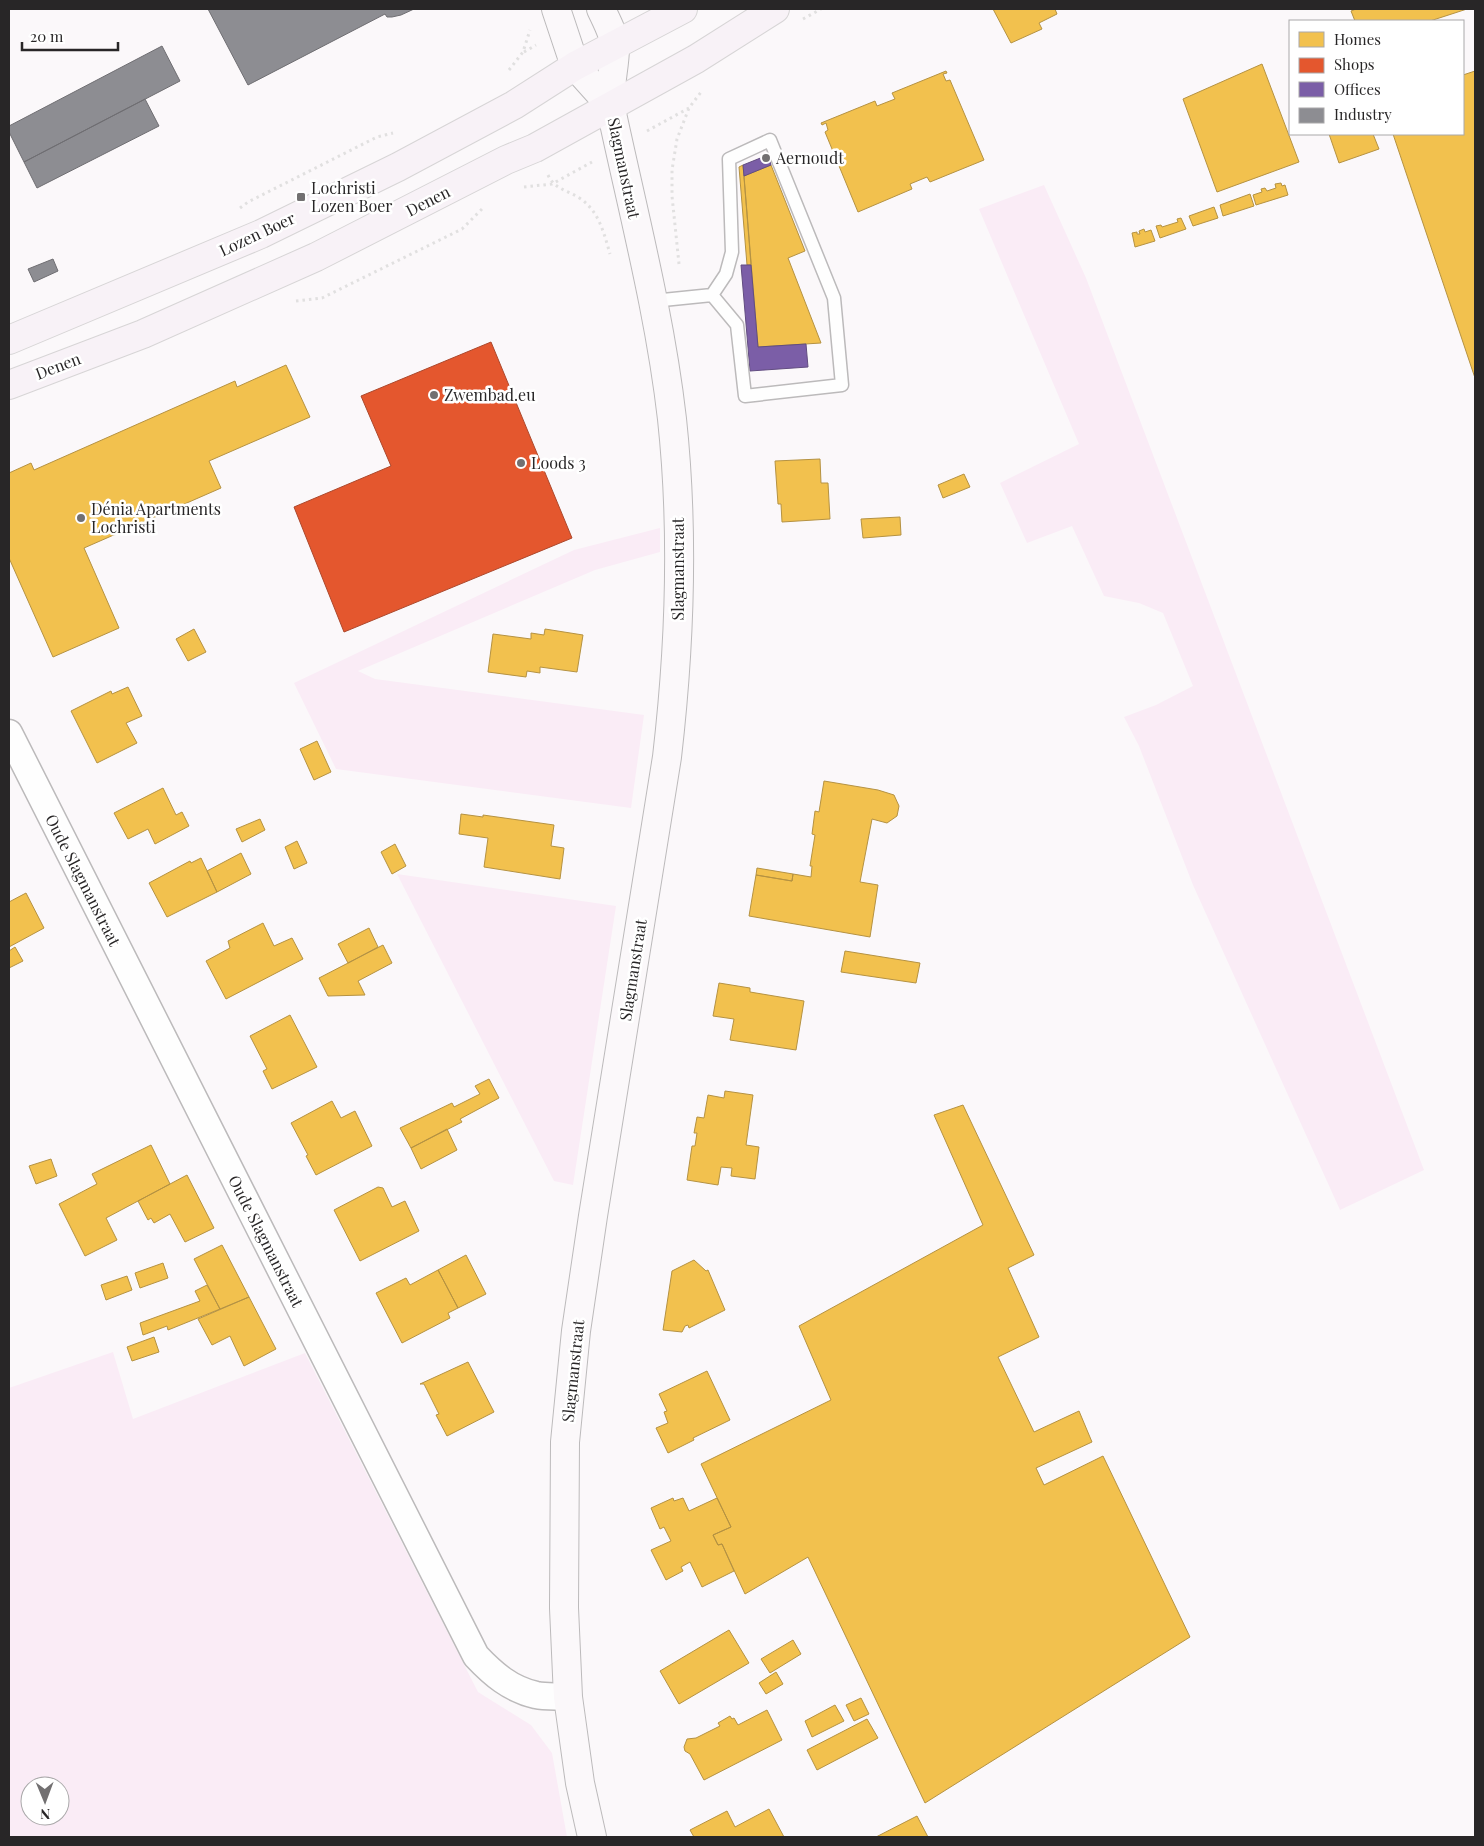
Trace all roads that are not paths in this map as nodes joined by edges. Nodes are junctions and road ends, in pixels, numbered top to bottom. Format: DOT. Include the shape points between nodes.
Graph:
graph roads {
  1 [pos="556,9"];
  2 [pos="602,9"];
  3 [pos="683,9"];
  4 [pos="775,9"];
  5 [pos="615,46"];
  6 [pos="575,66"];
  7 [pos="611,106"];
  8 [pos="712,294"];
  9 [pos="653,301"];
  10 [pos="9,340"];
  11 [pos="9,385"];
  12 [pos="9,733"];
  13 [pos="568,1697"];
  14 [pos="592,1837"];
  1 -- 6 [label="main road"];
  2 -- 5 [label="main road"];
  3 -- 5 [label="main road"];
  4 -- 7 [label="main road, Denen" via="696,59"];
  5 -- 6 [label="main road"];
  5 -- 7 [label="main road, Slagmanstraat"];
  6 -- 7 [label="main road, Slagmanstraat"];
  6 -- 10 [label="main road, Lozen Boer" via="514,105 398,167 261,234"];
  7 -- 9 [label="main road, Slagmanstraat"];
  7 -- 11 [label="main road, Denen" via="536,148 506,160 316,257 143,334"];
  8 -- 8 [label="lane" via="737,325 745,396 842,385 834,298 770,140 729,159 732,252 726,274"];
  8 -- 9 [label="lane"];
  9 -- 13 [label="main road, Slagmanstraat" via="670,402 678,504 679,612 675,686 667,757 576,1331 565,1442 564,1608"];
  12 -- 13 [label="street, Oude Slagmanstraat" via="476,1656 510,1686 536,1695"];
  13 -- 14 [label="main road, Slagmanstraat" via="580,1783"];
}
